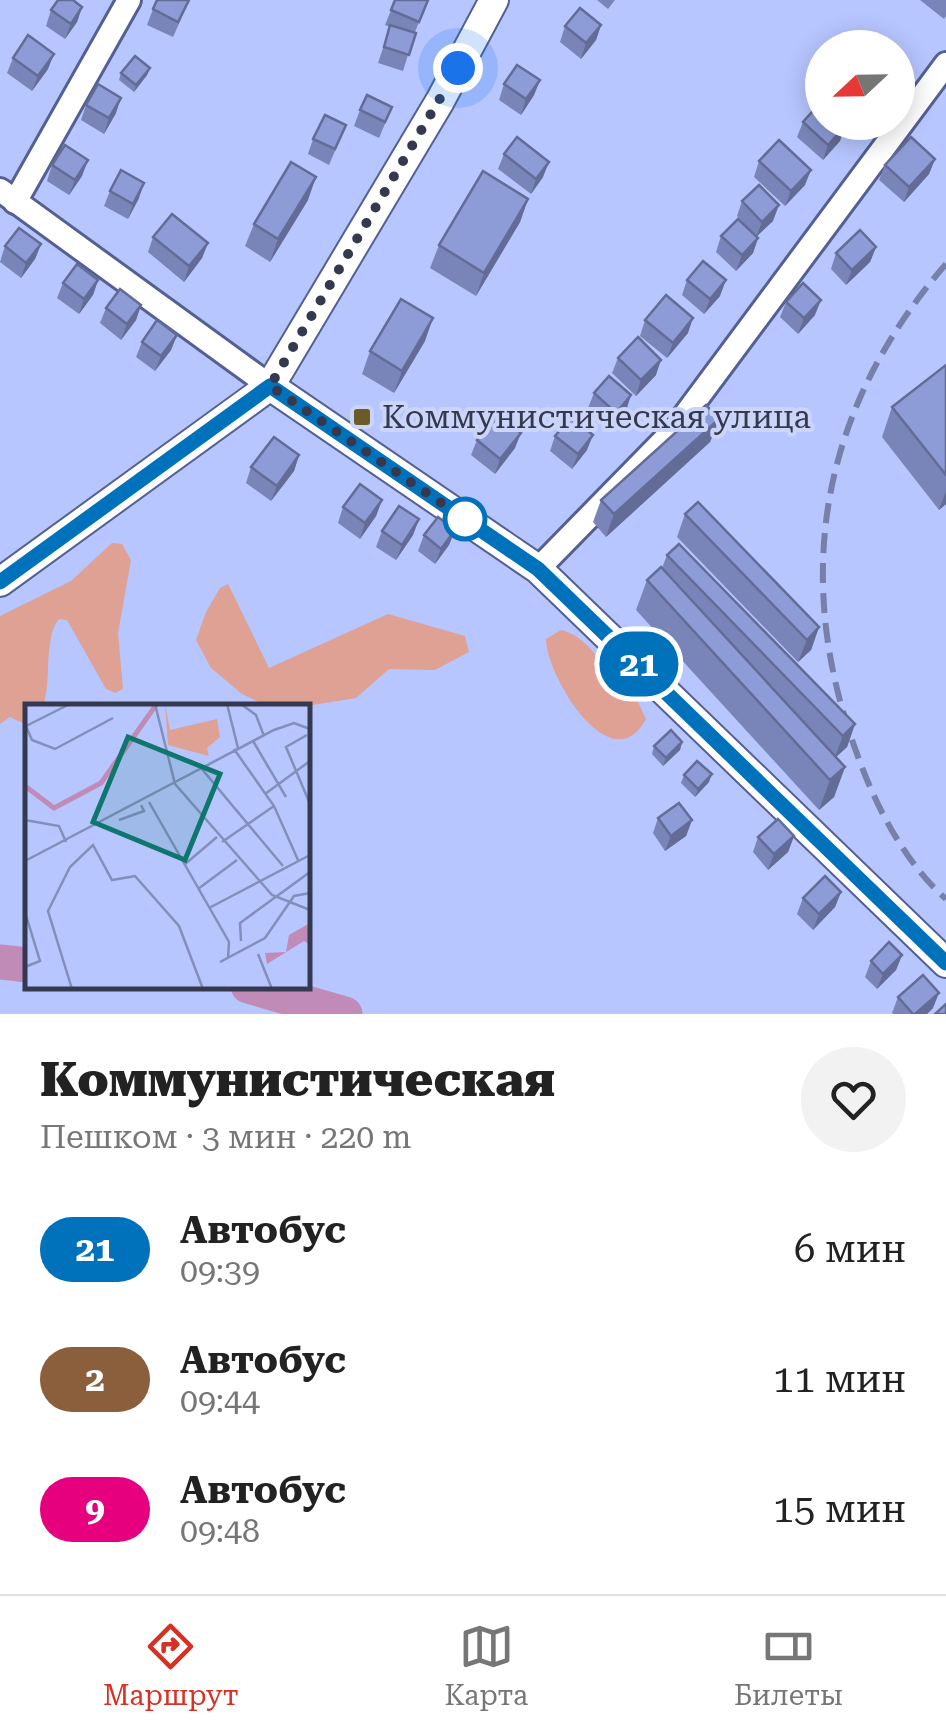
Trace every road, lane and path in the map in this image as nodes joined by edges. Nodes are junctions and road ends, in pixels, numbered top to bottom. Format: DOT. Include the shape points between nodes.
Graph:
graph roads {
  1 [pos="129,0"];
  2 [pos="494,0"];
  3 [pos="946,64"];
  4 [pos="8,196"];
  5 [pos="270,386"];
  6 [pos="538,569"];
  7 [pos="0,582"];
  8 [pos="946,963"];
  1 -- 4 [label="street"];
  2 -- 5 [label="street"];
  3 -- 6 [label="street" via="674,431"];
  4 -- 5 [label="street"];
  5 -- 6 [label="street"];
  5 -- 7 [label="street"];
  6 -- 8 [label="street"];
}
